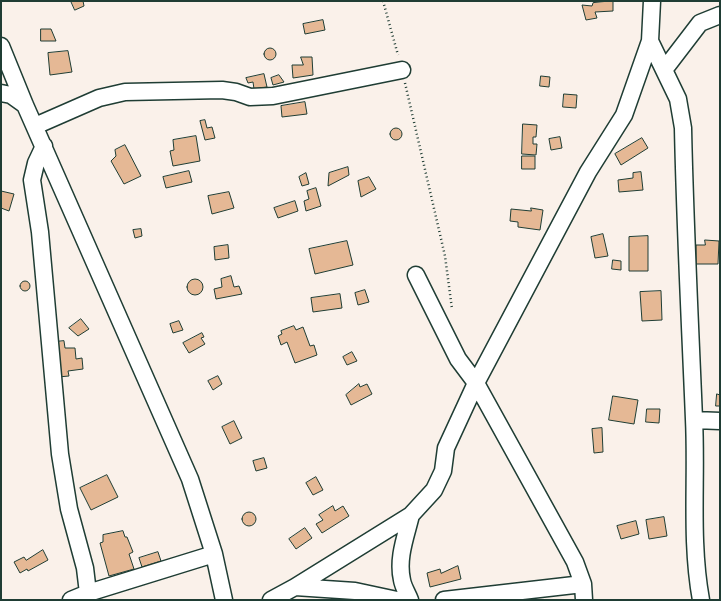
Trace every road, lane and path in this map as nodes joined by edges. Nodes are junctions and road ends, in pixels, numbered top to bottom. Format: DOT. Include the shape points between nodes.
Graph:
graph roads {
  1 [pos="383,1"];
  2 [pos="652,1"];
  3 [pos="720,15"];
  4 [pos="650,41"];
  5 [pos="1,46"];
  6 [pos="402,70"];
  7 [pos="664,70"];
  8 [pos="1,93"];
  9 [pos="24,105"];
  10 [pos="35,126"];
  11 [pos="44,146"];
  12 [pos="416,275"];
  13 [pos="452,315"];
  14 [pos="476,383"];
  15 [pos="694,420"];
  16 [pos="720,421"];
  17 [pos="411,515"];
  18 [pos="214,554"];
  19 [pos="295,587"];
  20 [pos="584,592"];
  21 [pos="88,593"];
  22 [pos="71,600"];
  23 [pos="224,600"];
  24 [pos="271,600"];
  25 [pos="397,600"];
  26 [pos="410,600"];
  27 [pos="444,600"];
  28 [pos="701,600"];
  1 -- 6 [label="path"];
  2 -- 4 [label="street"];
  3 -- 7 [label="street" via="700,23"];
  4 -- 7 [label="street"];
  4 -- 14 [label="street" via="624,115 588,172"];
  5 -- 9 [label="street"];
  6 -- 10 [label="street" via="273,96 250,98 222,90 125,92 99,98"];
  6 -- 13 [label="path" via="445,256"];
  7 -- 15 [label="street" via="678,99 683,128"];
  8 -- 9 [label="street" via="11,95"];
  9 -- 10 [label="street"];
  10 -- 11 [label="street"];
  11 -- 18 [label="street" via="190,480"];
  11 -- 21 [label="street" via="36,162 32,180 40,232 60,454 69,509 85,568"];
  12 -- 14 [label="street" via="458,360"];
  14 -- 17 [label="street" via="446,448 443,471 434,490"];
  14 -- 20 [label="street" via="525,474 560,532 575,562"];
  15 -- 16 [label="street"];
  15 -- 28 [label="street" via="695,556"];
  17 -- 19 [label="street"];
  17 -- 26 [label="street" via="401,554 402,581"];
  18 -- 21 [label="street"];
  18 -- 23 [label="street"];
  19 -- 24 [label="street"];
  19 -- 25 [label="street" via="355,591"];
  20 -- 27 [label="street"];
  21 -- 22 [label="street"];
}
